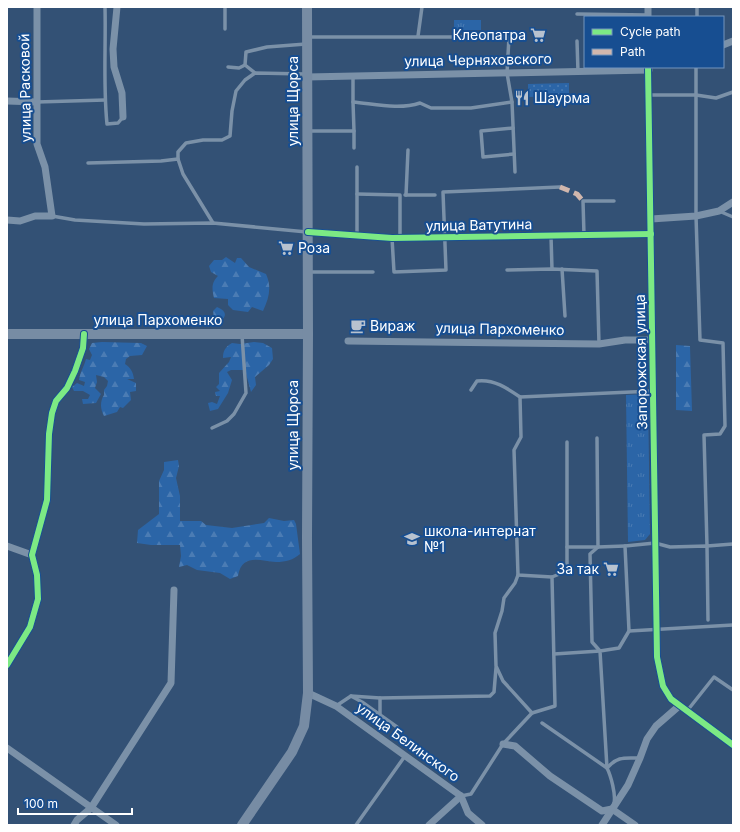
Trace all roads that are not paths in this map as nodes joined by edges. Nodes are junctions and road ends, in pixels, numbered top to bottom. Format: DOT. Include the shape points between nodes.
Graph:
graph roads {
  1 [pos="37,7"];
  2 [pos="105,7"];
  3 [pos="117,7"];
  4 [pos="225,7"];
  5 [pos="307,7"];
  6 [pos="422,7"];
  7 [pos="648,13"];
  8 [pos="577,14"];
  9 [pos="225,29"];
  10 [pos="418,36"];
  11 [pos="307,41"];
  12 [pos="576,41"];
  13 [pos="245,65"];
  14 [pos="228,67"];
  15 [pos="696,68"];
  16 [pos="648,69"];
  17 [pos="578,72"];
  18 [pos="507,73"];
  19 [pos="255,74"];
  20 [pos="308,75"];
  21 [pos="353,76"];
  22 [pos="732,92"];
  23 [pos="649,95"];
  24 [pos="696,95"];
  25 [pos="733,98"];
  26 [pos="105,100"];
  27 [pos="7,101"];
  28 [pos="37,102"];
  29 [pos="354,102"];
  30 [pos="512,102"];
  31 [pos="123,117"];
  32 [pos="513,128"];
  33 [pos="308,131"];
  34 [pos="354,131"];
  35 [pos="354,148"];
  36 [pos="408,150"];
  37 [pos="514,154"];
  38 [pos="178,159"];
  39 [pos="88,163"];
  40 [pos="357,167"];
  41 [pos="515,172"];
  42 [pos="560,187"];
  43 [pos="357,194"];
  44 [pos="400,195"];
  45 [pos="406,195"];
  46 [pos="435,195"];
  47 [pos="614,200"];
  48 [pos="733,202"];
  49 [pos="719,211"];
  50 [pos="52,216"];
  51 [pos="696,216"];
  52 [pos="733,217"];
  53 [pos="651,219"];
  54 [pos="7,220"];
  55 [pos="213,224"];
  56 [pos="308,232"];
  57 [pos="651,234"];
  58 [pos="357,235"];
  59 [pos="551,236"];
  60 [pos="584,236"];
  61 [pos="444,237"];
  62 [pos="396,238"];
  63 [pos="552,269"];
  64 [pos="562,269"];
  65 [pos="507,270"];
  66 [pos="308,272"];
  67 [pos="373,272"];
  68 [pos="565,316"];
  69 [pos="7,334"];
  70 [pos="84,334"];
  71 [pos="308,334"];
  72 [pos="242,335"];
  73 [pos="652,340"];
  74 [pos="348,341"];
  75 [pos="599,344"];
  76 [pos="471,390"];
  77 [pos="653,391"];
  78 [pos="520,397"];
  79 [pos="212,428"];
  80 [pos="597,438"];
  81 [pos="567,442"];
  82 [pos="655,544"];
  83 [pos="733,544"];
  84 [pos="7,546"];
  85 [pos="625,546"];
  86 [pos="706,546"];
  87 [pos="567,547"];
  88 [pos="598,547"];
  89 [pos="32,555"];
  90 [pos="518,575"];
  91 [pos="552,577"];
  92 [pos="174,590"];
  93 [pos="708,620"];
  94 [pos="733,625"];
  95 [pos="656,629"];
  96 [pos="629,630"];
  97 [pos="600,650"];
  98 [pos="554,654"];
  99 [pos="7,665"];
  100 [pos="496,666"];
  101 [pos="733,690"];
  102 [pos="308,693"];
  103 [pos="351,696"];
  104 [pos="380,698"];
  105 [pos="336,706"];
  106 [pos="679,706"];
  107 [pos="687,711"];
  108 [pos="532,713"];
  109 [pos="380,715"];
  110 [pos="542,723"];
  111 [pos="397,727"];
  112 [pos="503,744"];
  113 [pos="733,745"];
  114 [pos="7,748"];
  115 [pos="405,756"];
  116 [pos="640,758"];
  117 [pos="607,768"];
  118 [pos="461,796"];
  119 [pos="91,808"];
  120 [pos="612,809"];
  121 [pos="74,825"];
  122 [pos="116,825"];
  123 [pos="242,825"];
  124 [pos="356,825"];
  125 [pos="428,825"];
  126 [pos="482,825"];
  127 [pos="602,825"];
  128 [pos="635,825"];
  1 -- 28 [label="street, улица Расковой"];
  2 -- 26 [label="lane"];
  3 -- 31 [label="street" via="113,49 114,67 122,93"];
  4 -- 9 [label="lane"];
  5 -- 11 [label="main road, улица Щорса"];
  6 -- 10 [label="lane"];
  7 -- 8 [label="lane"];
  10 -- 11 [label="lane"];
  10 -- 18 [label="lane" via="509,37"];
  11 -- 13 [label="lane" via="246,52"];
  11 -- 20 [label="main road, улица Щорса"];
  12 -- 17 [label="lane"];
  13 -- 14 [label="lane" via="239,68"];
  13 -- 19 [label="lane"];
  15 -- 24 [label="lane"];
  16 -- 17 [label="street, улица Черняховского"];
  16 -- 23 [label="street, Запорожская улица"];
  17 -- 18 [label="street, улица Черняховского"];
  18 -- 21 [label="street, улица Черняховского"];
  18 -- 30 [label="lane"];
  19 -- 20 [label="lane"];
  19 -- 38 [label="lane" via="244,80 236,91 230,136 222,140 186,143 178,152"];
  20 -- 21 [label="street, улица Черняховского"];
  20 -- 33 [label="main road, улица Щорса"];
  21 -- 29 [label="lane"];
  22 -- 24 [label="lane" via="716,98"];
  22 -- 25 [label="lane"];
  23 -- 24 [label="lane"];
  23 -- 53 [label="street, Запорожская улица"];
  24 -- 51 [label="lane"];
  26 -- 28 [label="lane"];
  26 -- 31 [label="lane" via="107,124 118,123"];
  27 -- 28 [label="street"];
  28 -- 50 [label="street, улица Расковой" via="37,144 45,168"];
  29 -- 30 [label="lane" via="386,106 409,106 420,103 431,108 471,108"];
  29 -- 34 [label="lane"];
  30 -- 32 [label="lane"];
  32 -- 37 [label="lane"];
  32 -- 37 [label="lane" via="481,131 483,157"];
  33 -- 34 [label="lane"];
  33 -- 56 [label="main road, улица Щорса"];
  34 -- 35 [label="lane"];
  36 -- 45 [label="lane"];
  37 -- 41 [label="lane"];
  38 -- 39 [label="lane"];
  38 -- 55 [label="lane" via="183,174"];
  40 -- 43 [label="lane"];
  42 -- 61 [label="lane" via="442,192"];
  43 -- 44 [label="lane"];
  43 -- 58 [label="lane"];
  44 -- 45 [label="lane"];
  44 -- 62 [label="lane"];
  45 -- 46 [label="lane"];
  47 -- 60 [label="lane" via="583,201"];
  48 -- 49 [label="street"];
  49 -- 51 [label="street"];
  49 -- 52 [label="lane"];
  50 -- 54 [label="street" via="35,216 20,221"];
  50 -- 55 [label="lane" via="144,224"];
  51 -- 53 [label="street"];
  51 -- 86 [label="lane" via="700,340 724,343 725,426 720,434 704,435"];
  53 -- 57 [label="street, Запорожская улица"];
  55 -- 56 [label="lane"];
  56 -- 58 [label="street, улица Ватутина"];
  56 -- 66 [label="main road, улица Щорса"];
  57 -- 60 [label="street, улица Ватутина"];
  57 -- 73 [label="street, Запорожская улица"];
  58 -- 62 [label="street, улица Ватутина"];
  59 -- 60 [label="street, улица Ватутина"];
  59 -- 61 [label="street, улица Ватутина"];
  59 -- 63 [label="lane"];
  61 -- 62 [label="street, улица Ватутина"];
  61 -- 62 [label="lane" via="446,270 394,272"];
  63 -- 64 [label="lane"];
  63 -- 65 [label="lane"];
  64 -- 68 [label="lane"];
  64 -- 75 [label="lane" via="597,270"];
  66 -- 67 [label="lane"];
  66 -- 71 [label="main road, улица Щорса"];
  69 -- 70 [label="main road, улица Пархоменко"];
  70 -- 72 [label="main road, улица Пархоменко"];
  70 -- 89 [label="street" via="84,348 75,371 52,413 49,434 48,500"];
  71 -- 72 [label="main road, улица Пархоменко"];
  71 -- 102 [label="main road, улица Щорса"];
  72 -- 79 [label="lane" via="246,393 227,422"];
  73 -- 75 [label="street, улица Пархоменко" via="625,340"];
  73 -- 77 [label="street, Запорожская улица"];
  74 -- 75 [label="street, улица Пархоменко"];
  76 -- 78 [label="lane" via="477,381 483,381 502,385"];
  77 -- 78 [label="lane"];
  77 -- 82 [label="street, Запорожская улица"];
  78 -- 90 [label="lane" via="520,437 514,450"];
  80 -- 88 [label="lane"];
  81 -- 87 [label="lane"];
  82 -- 85 [label="lane"];
  82 -- 86 [label="lane" via="670,547"];
  82 -- 95 [label="street, Запорожская улица"];
  83 -- 86 [label="lane"];
  84 -- 89 [label="street"];
  85 -- 88 [label="lane"];
  85 -- 96 [label="lane"];
  86 -- 93 [label="lane"];
  87 -- 88 [label="lane"];
  87 -- 91 [label="lane" via="567,571"];
  88 -- 97 [label="lane" via="590,554 591,620 592,642"];
  89 -- 99 [label="street" via="37,575 38,599 30,627"];
  90 -- 91 [label="lane"];
  90 -- 100 [label="lane" via="504,598 495,633"];
  91 -- 98 [label="lane"];
  92 -- 119 [label="street" via="171,683"];
  94 -- 95 [label="lane"];
  95 -- 96 [label="lane"];
  95 -- 106 [label="street, Запорожская улица" via="662,686"];
  96 -- 97 [label="lane" via="619,648"];
  97 -- 98 [label="lane"];
  97 -- 117 [label="lane"];
  98 -- 108 [label="lane" via="554,706"];
  100 -- 104 [label="lane" via="494,692 490,696"];
  100 -- 108 [label="lane" via="503,681"];
  101 -- 107 [label="lane" via="714,677"];
  102 -- 105 [label="street, улица Белинского"];
  102 -- 123 [label="main road, улица Щорса" via="304,726 292,752"];
  103 -- 104 [label="lane"];
  103 -- 105 [label="lane"];
  103 -- 109 [label="lane"];
  104 -- 109 [label="lane"];
  105 -- 115 [label="street, улица Белинского"];
  106 -- 107 [label="street, Запорожская улица"];
  106 -- 116 [label="street" via="656,726 647,739"];
  107 -- 113 [label="street, Запорожская улица"];
  108 -- 112 [label="lane"];
  109 -- 111 [label="lane"];
  110 -- 117 [label="lane"];
  112 -- 118 [label="lane" via="471,794"];
  112 -- 120 [label="street" via="515,746 550,776 602,811"];
  114 -- 119 [label="street"];
  115 -- 118 [label="street, улица Белинского"];
  115 -- 124 [label="lane"];
  116 -- 117 [label="lane" via="614,761"];
  116 -- 120 [label="street" via="628,785"];
  117 -- 120 [label="lane" via="612,777 615,797"];
  118 -- 125 [label="street"];
  118 -- 126 [label="street, улица Белинского" via="468,813"];
  119 -- 121 [label="street"];
  119 -- 122 [label="street"];
  120 -- 127 [label="street"];
  120 -- 128 [label="street"];
}
